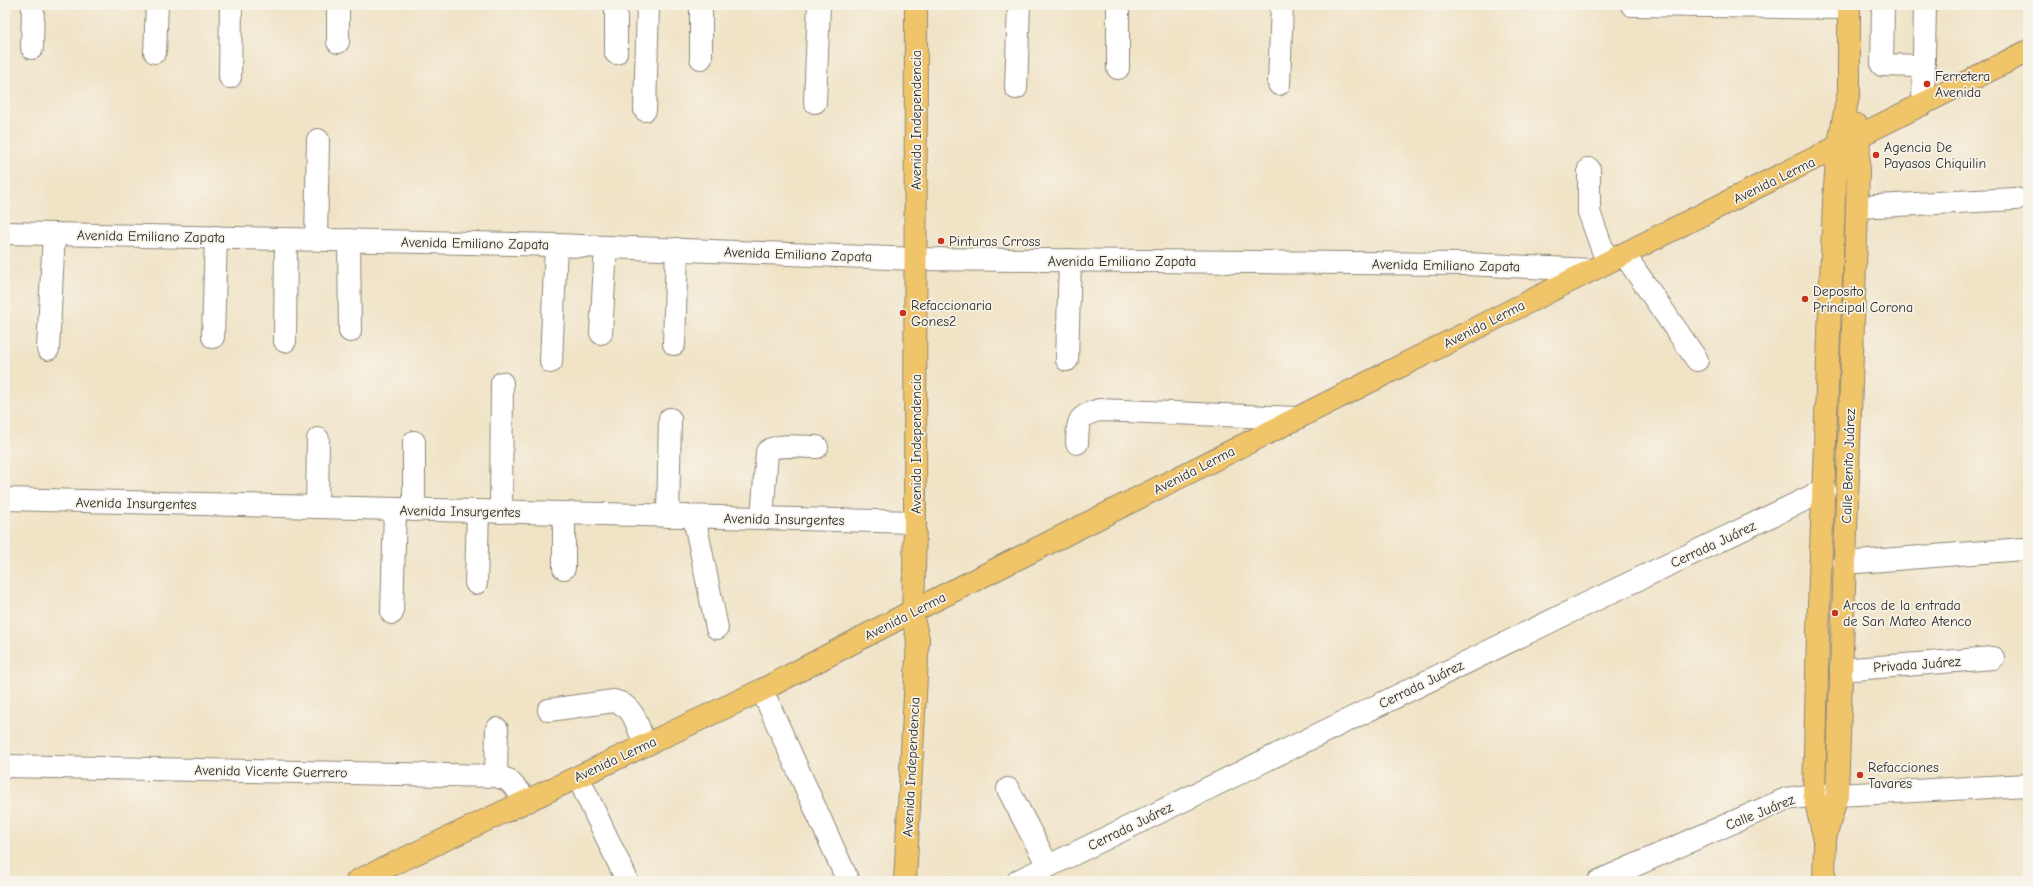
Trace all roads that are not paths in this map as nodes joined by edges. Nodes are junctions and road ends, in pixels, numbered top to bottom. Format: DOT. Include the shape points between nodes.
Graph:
graph roads {
  1 [pos="33,5"];
  2 [pos="158,5"];
  3 [pos="231,5"];
  4 [pos="338,5"];
  5 [pos="616,5"];
  6 [pos="648,5"];
  7 [pos="701,5"];
  8 [pos="819,5"];
  9 [pos="916,5"];
  10 [pos="1019,5"];
  11 [pos="1118,5"];
  12 [pos="1282,5"];
  13 [pos="1632,5"];
  14 [pos="1883,5"];
  15 [pos="1925,5"];
  16 [pos="1850,7"];
  17 [pos="338,42"];
  18 [pos="32,48"];
  19 [pos="2028,51"];
  20 [pos="155,52"];
  21 [pos="616,53"];
  22 [pos="701,58"];
  23 [pos="1924,66"];
  24 [pos="1118,68"];
  25 [pos="230,77"];
  26 [pos="1279,84"];
  27 [pos="1016,88"];
  28 [pos="1849,91"];
  29 [pos="816,102"];
  30 [pos="1923,104"];
  31 [pos="645,110"];
  32 [pos="1859,136"];
  33 [pos="318,140"];
  34 [pos="1838,148"];
  35 [pos="1589,169"];
  36 [pos="2016,199"];
  37 [pos="1857,207"];
  38 [pos="5,232"];
  39 [pos="54,234"];
  40 [pos="216,237"];
  41 [pos="286,239"];
  42 [pos="316,239"];
  43 [pos="349,240"];
  44 [pos="556,245"];
  45 [pos="606,247"];
  46 [pos="677,249"];
  47 [pos="916,259"];
  48 [pos="1070,260"];
  49 [pos="1608,262"];
  50 [pos="350,331"];
  51 [pos="601,333"];
  52 [pos="213,337"];
  53 [pos="285,341"];
  54 [pos="674,344"];
  55 [pos="48,349"];
  56 [pos="1067,360"];
  57 [pos="1697,360"];
  58 [pos="551,362"];
  59 [pos="502,383"];
  60 [pos="1297,418"];
  61 [pos="670,419"];
  62 [pos="318,439"];
  63 [pos="414,442"];
  64 [pos="1077,443"];
  65 [pos="817,446"];
  66 [pos="1824,490"];
  67 [pos="5,499"];
  68 [pos="317,507"];
  69 [pos="404,509"];
  70 [pos="478,511"];
  71 [pos="501,512"];
  72 [pos="564,513"];
  73 [pos="668,516"];
  74 [pos="694,517"];
  75 [pos="762,518"];
  76 [pos="915,522"];
  77 [pos="2023,549"];
  78 [pos="1844,563"];
  79 [pos="564,568"];
  80 [pos="476,583"];
  81 [pos="392,614"];
  82 [pos="915,623"];
  83 [pos="717,628"];
  84 [pos="1818,632"];
  85 [pos="1842,632"];
  86 [pos="1993,658"];
  87 [pos="1841,670"];
  88 [pos="766,699"];
  89 [pos="549,710"];
  90 [pos="497,728"];
  91 [pos="645,745"];
  92 [pos="5,766"];
  93 [pos="496,776"];
  94 [pos="578,777"];
  95 [pos="2028,785"];
  96 [pos="1008,789"];
  97 [pos="1814,795"];
  98 [pos="1837,795"];
  99 [pos="528,801"];
  100 [pos="1824,840"];
  101 [pos="1048,866"];
  102 [pos="626,878"];
  103 [pos="357,881"];
  104 [pos="848,881"];
  105 [pos="905,881"];
  106 [pos="1018,881"];
  107 [pos="1600,881"];
  108 [pos="1824,881"];
  1 -- 18 [label="street"];
  2 -- 20 [label="street"];
  3 -- 25 [label="street"];
  4 -- 17 [label="street"];
  5 -- 21 [label="street"];
  6 -- 31 [label="street"];
  7 -- 22 [label="street"];
  8 -- 29 [label="street"];
  9 -- 47 [label="main road, Avenida Independencia"];
  10 -- 27 [label="street"];
  11 -- 24 [label="street"];
  12 -- 26 [label="street"];
  13 -- 16 [label="street"];
  14 -- 23 [label="street" via="1882,65"];
  15 -- 23 [label="street"];
  16 -- 28 [label="main road, Calle Benito Juárez"];
  19 -- 30 [label="main road, Avenida Lerma"];
  23 -- 30 [label="street"];
  28 -- 32 [label="main road, Calle Benito Juárez"];
  28 -- 34 [label="main road, Calle Benito Juárez"];
  30 -- 32 [label="main road, Avenida Lerma"];
  32 -- 34 [label="main road, Avenida Lerma"];
  32 -- 37 [label="main road, Calle Benito Juárez"];
  33 -- 42 [label="street"];
  34 -- 49 [label="main road, Avenida Lerma"];
  34 -- 66 [label="main road, Calle Benito Juárez"];
  35 -- 49 [label="street" via="1589,212"];
  36 -- 37 [label="street"];
  37 -- 78 [label="main road, Calle Benito Juárez"];
  38 -- 39 [label="street, Avenida Emiliano Zapata"];
  39 -- 40 [label="street, Avenida Emiliano Zapata"];
  39 -- 55 [label="street"];
  40 -- 41 [label="street, Avenida Emiliano Zapata"];
  40 -- 52 [label="street"];
  41 -- 42 [label="street, Avenida Emiliano Zapata"];
  41 -- 53 [label="street"];
  42 -- 43 [label="street, Avenida Emiliano Zapata"];
  43 -- 44 [label="street, Avenida Emiliano Zapata"];
  43 -- 50 [label="street"];
  44 -- 45 [label="street, Avenida Emiliano Zapata"];
  44 -- 58 [label="street"];
  45 -- 46 [label="street, Avenida Emiliano Zapata"];
  45 -- 51 [label="street"];
  46 -- 47 [label="street, Avenida Emiliano Zapata"];
  46 -- 54 [label="street"];
  47 -- 48 [label="street, Avenida Emiliano Zapata"];
  47 -- 76 [label="main road, Avenida Independencia"];
  48 -- 49 [label="street, Avenida Emiliano Zapata" via="1466,264"];
  48 -- 56 [label="street"];
  49 -- 57 [label="street"];
  49 -- 60 [label="main road, Avenida Lerma"];
  59 -- 71 [label="street"];
  60 -- 64 [label="street" via="1099,410 1085,414 1078,422"];
  60 -- 82 [label="main road, Avenida Lerma"];
  61 -- 73 [label="street"];
  62 -- 68 [label="street"];
  63 -- 69 [label="street"];
  65 -- 75 [label="street" via="777,446 769,449 765,460"];
  66 -- 84 [label="main road, Calle Benito Juárez"];
  66 -- 101 [label="street, Cerrada Juárez"];
  67 -- 68 [label="street, Avenida Insurgentes"];
  68 -- 69 [label="street, Avenida Insurgentes"];
  69 -- 70 [label="street, Avenida Insurgentes"];
  69 -- 81 [label="street"];
  70 -- 71 [label="street, Avenida Insurgentes"];
  70 -- 80 [label="street"];
  71 -- 72 [label="street, Avenida Insurgentes"];
  72 -- 73 [label="street, Avenida Insurgentes"];
  72 -- 79 [label="street"];
  73 -- 74 [label="street, Avenida Insurgentes"];
  74 -- 75 [label="street, Avenida Insurgentes"];
  74 -- 83 [label="street"];
  75 -- 76 [label="street, Avenida Insurgentes"];
  76 -- 82 [label="main road, Avenida Independencia"];
  77 -- 78 [label="street"];
  78 -- 85 [label="main road, Calle Benito Juárez"];
  82 -- 88 [label="main road, Avenida Lerma"];
  82 -- 105 [label="main road, Avenida Independencia"];
  84 -- 85 [label="street"];
  84 -- 97 [label="main road, Calle Benito Juárez"];
  85 -- 87 [label="main road, Calle Benito Juárez"];
  86 -- 87 [label="street, Privada Juárez"];
  87 -- 98 [label="main road, Calle Benito Juárez"];
  88 -- 91 [label="main road, Avenida Lerma"];
  88 -- 104 [label="street"];
  89 -- 91 [label="street" via="614,701 624,703 631,710"];
  90 -- 93 [label="street"];
  91 -- 94 [label="main road, Avenida Lerma"];
  92 -- 93 [label="street, Avenida Vicente Guerrero"];
  93 -- 99 [label="street, Avenida Vicente Guerrero" via="508,780"];
  94 -- 99 [label="main road, Avenida Lerma"];
  94 -- 102 [label="street"];
  95 -- 98 [label="street, Calle Juárez"];
  96 -- 101 [label="street"];
  97 -- 98 [label="street, Calle Juárez"];
  97 -- 100 [label="main road, Calle Benito Juárez"];
  97 -- 107 [label="street, Calle Juárez" via="1786,799"];
  98 -- 100 [label="main road, Calle Benito Juárez"];
  99 -- 103 [label="main road, Avenida Lerma"];
  100 -- 108 [label="main road, Calle Benito Juárez"];
  101 -- 106 [label="street, Cerrada Juárez"];
}
